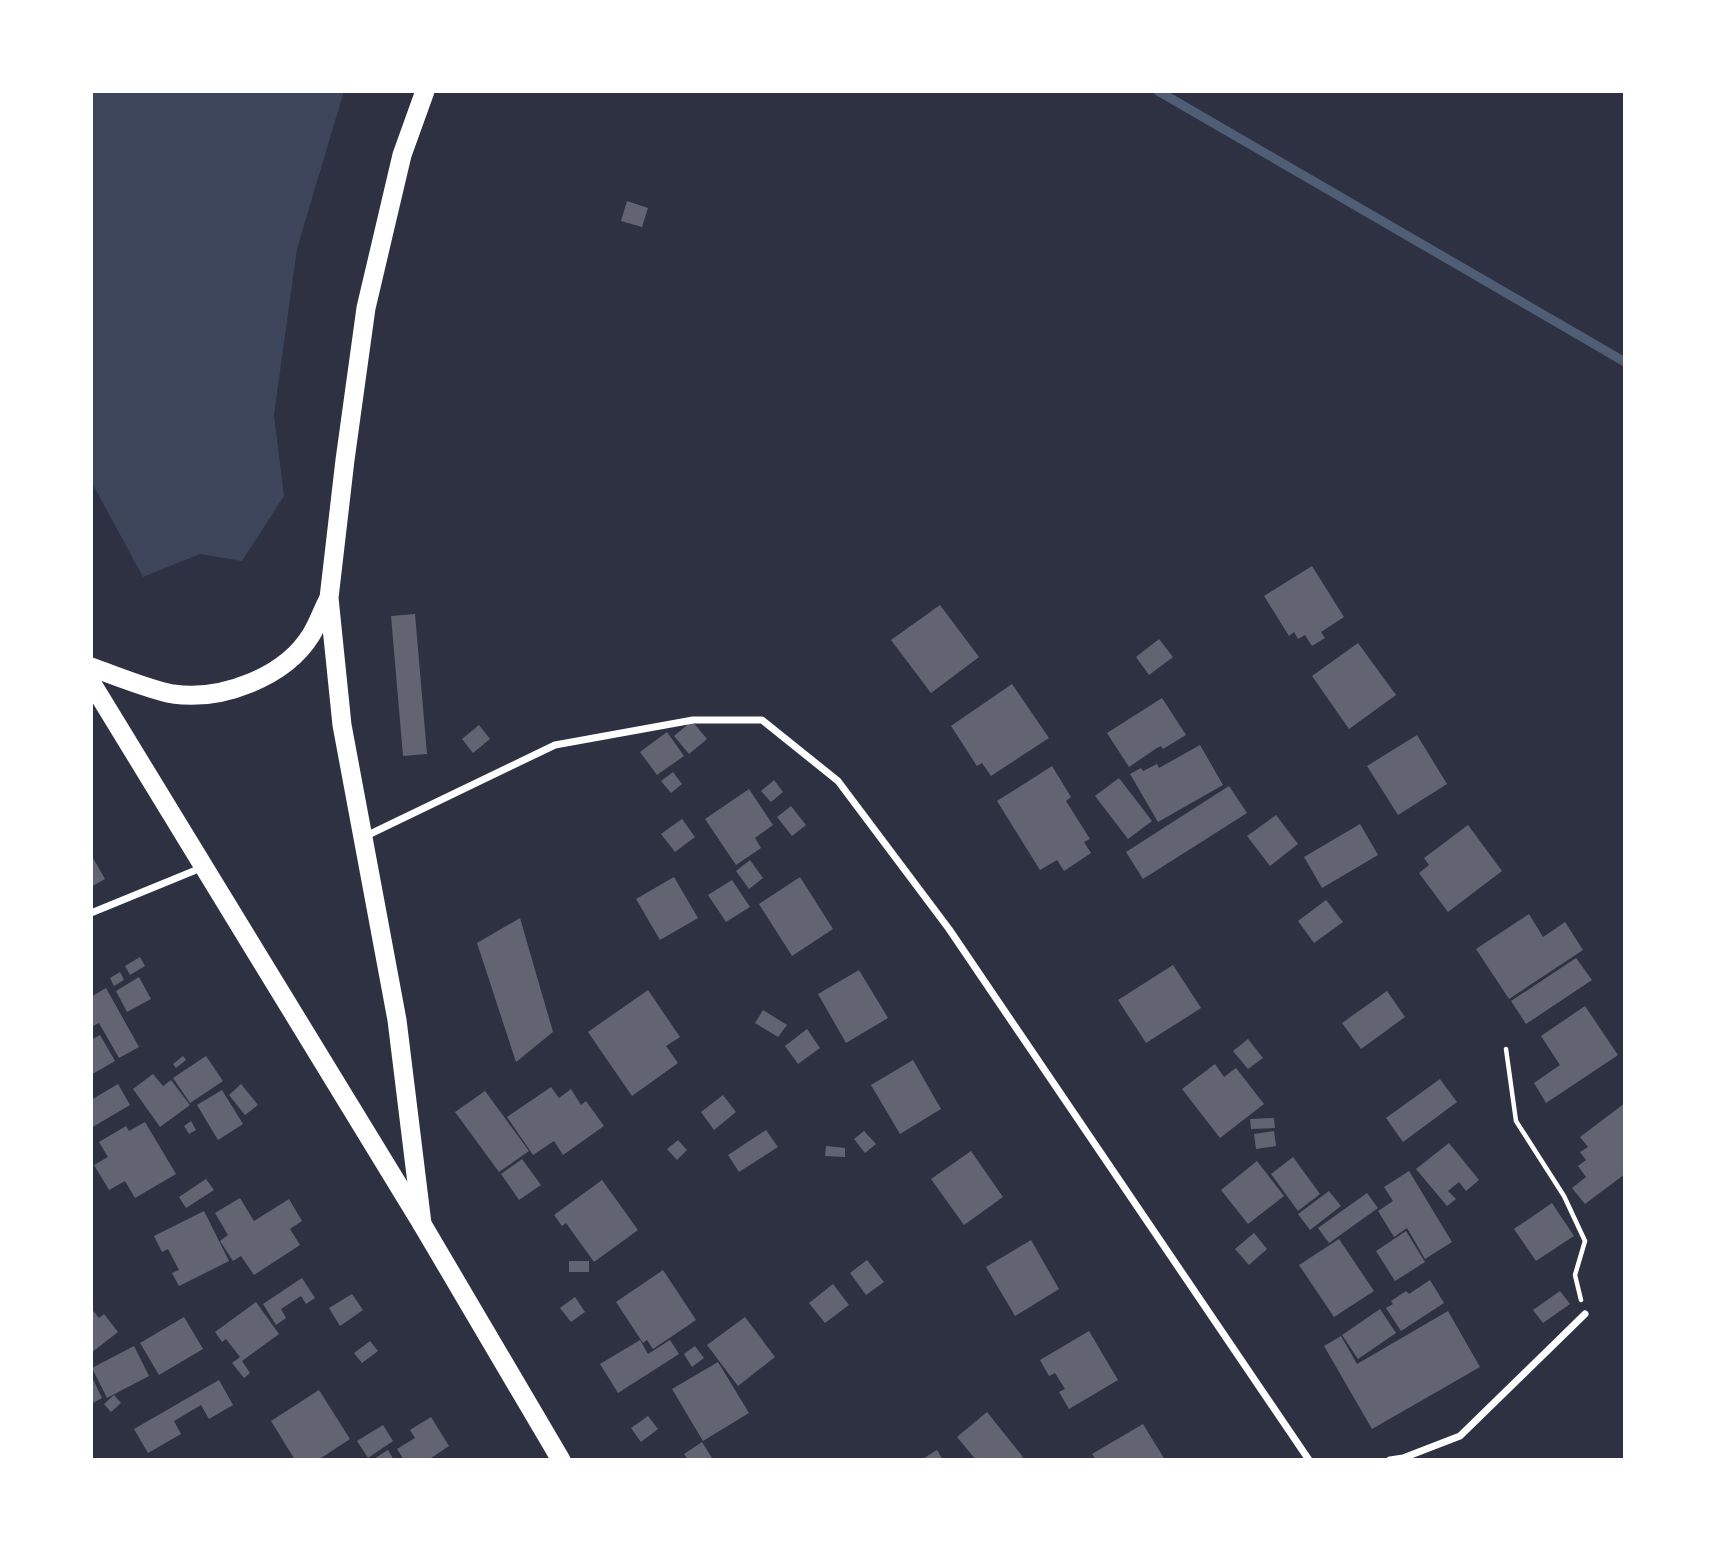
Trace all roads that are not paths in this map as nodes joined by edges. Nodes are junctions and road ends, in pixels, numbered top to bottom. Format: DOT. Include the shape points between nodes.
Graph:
graph roads {
  1 [pos="425,91"];
  2 [pos="329,598"];
  3 [pos="91,667"];
  4 [pos="91,682"];
  5 [pos="362,838"];
  6 [pos="205,866"];
  7 [pos="91,913"];
  8 [pos="422,1224"];
  9 [pos="1585,1314"];
  10 [pos="561,1460"];
  11 [pos="1309,1460"];
  12 [pos="1390,1460"];
  1 -- 2 [label="highway" via="402,155 366,308"];
  2 -- 3 [label="highway" via="311,635 293,655 265,677 231,690 173,694"];
  2 -- 5 [label="highway" via="342,725"];
  4 -- 6 [label="highway"];
  5 -- 8 [label="highway" via="397,1020"];
  5 -- 11 [label="street" via="555,745 694,720 762,720 838,781 942,919"];
  6 -- 7 [label="street"];
  6 -- 8 [label="highway"];
  8 -- 10 [label="highway"];
  9 -- 12 [label="street" via="1460,1436"];
}
